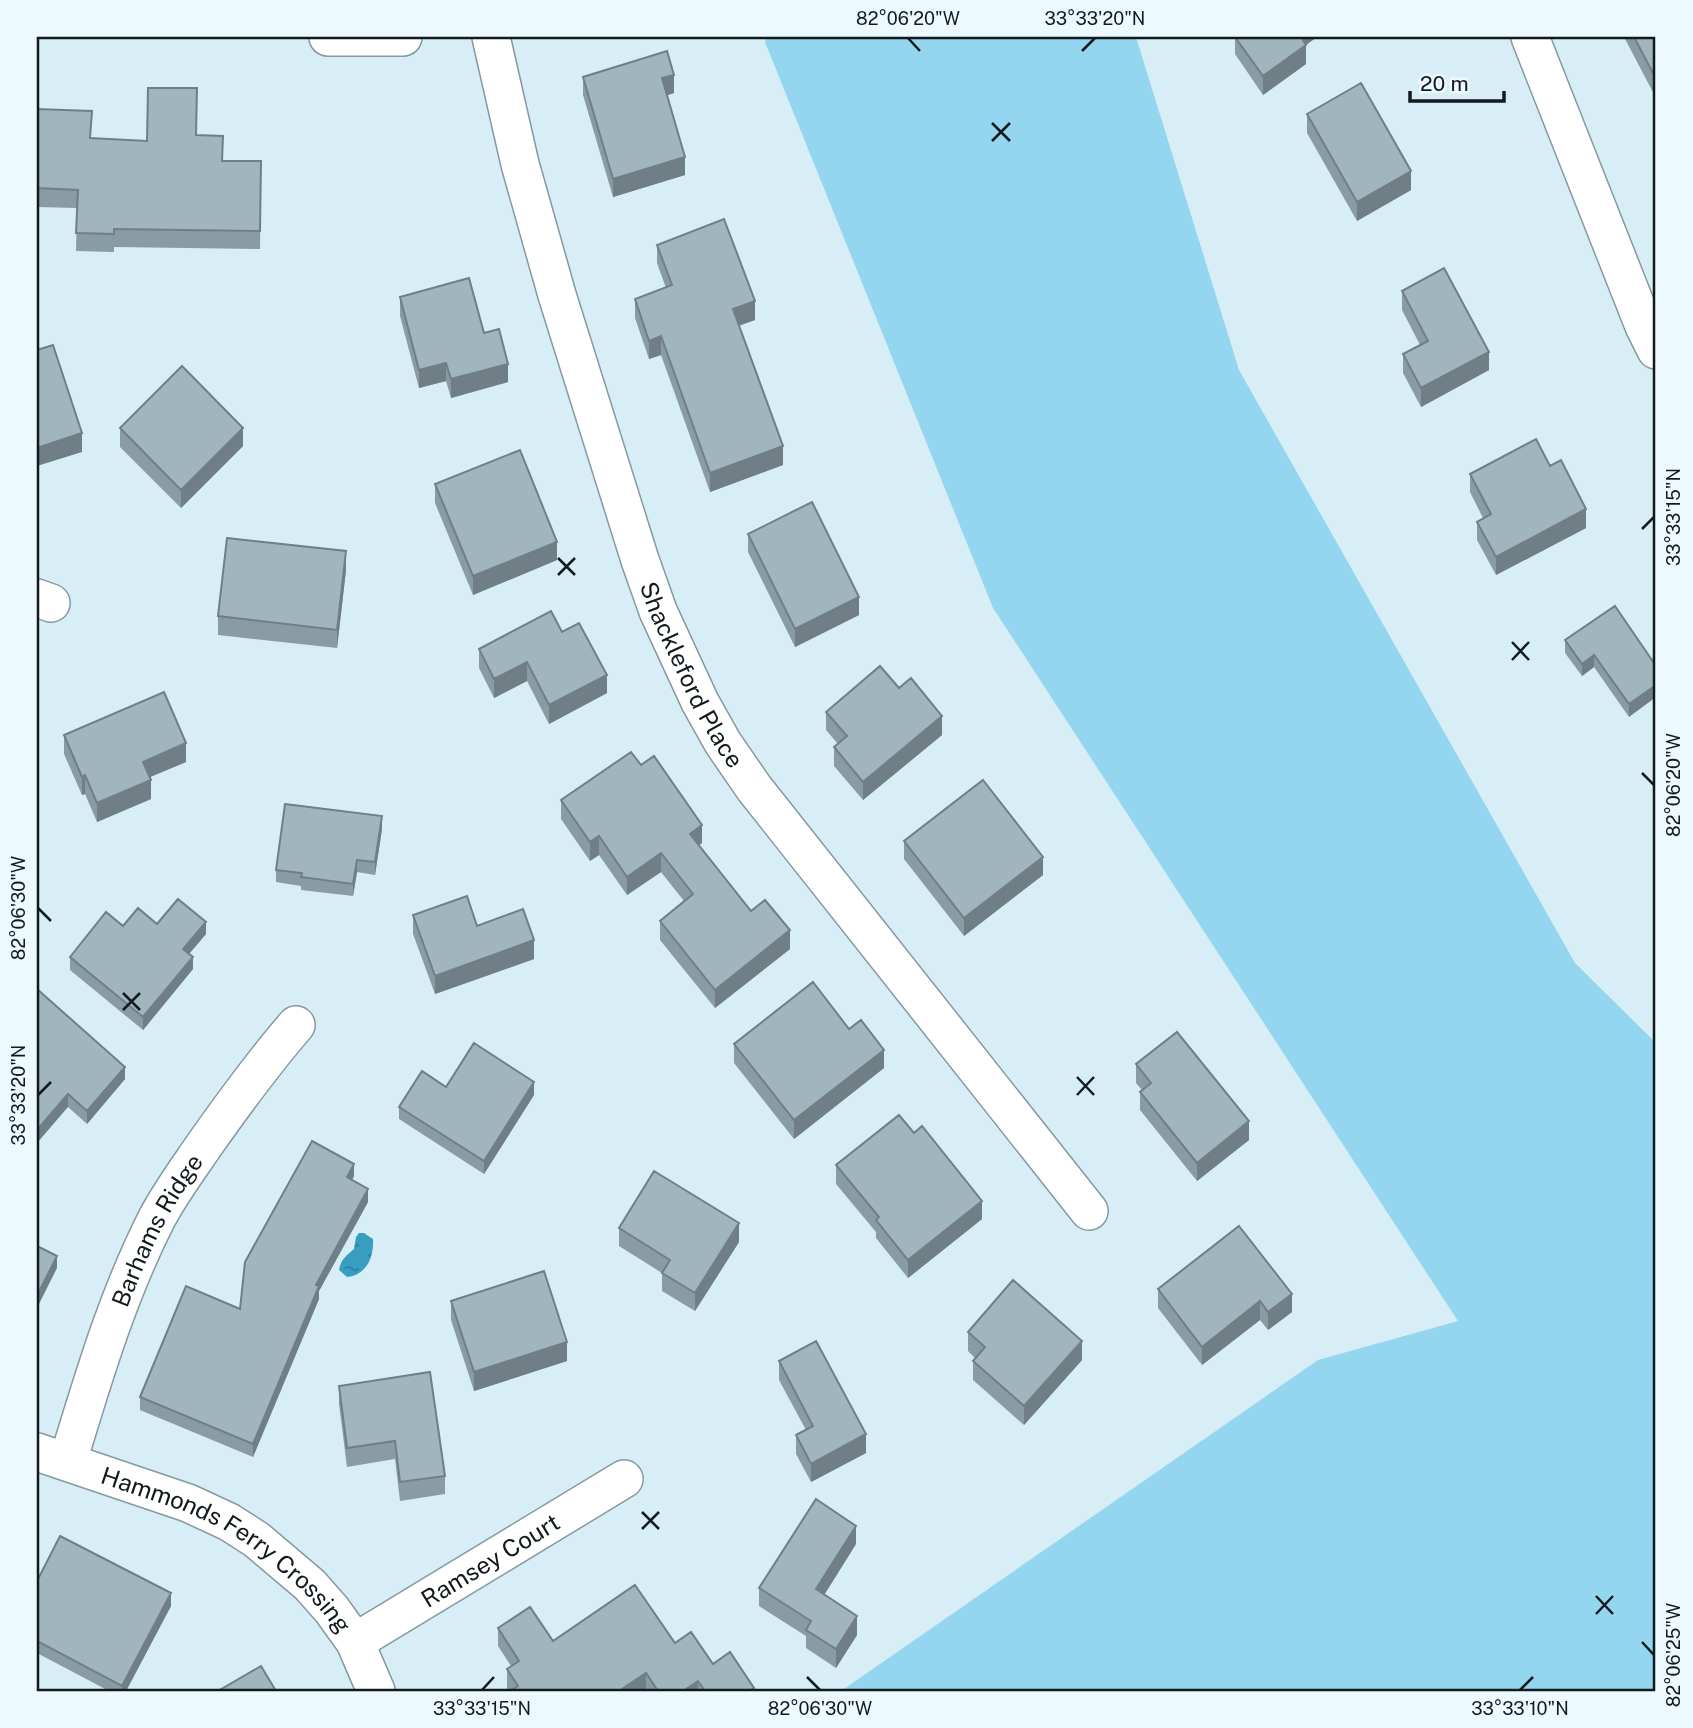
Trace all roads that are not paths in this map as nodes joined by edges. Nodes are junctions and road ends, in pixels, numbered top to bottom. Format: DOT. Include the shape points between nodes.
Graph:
graph roads {
  1 [pos="328,37"];
  2 [pos="403,37"];
  3 [pos="491,37"];
  4 [pos="1530,37"];
  5 [pos="1656,350"];
  6 [pos="296,1024"];
  7 [pos="1089,1211"];
  8 [pos="52,1457"];
  9 [pos="624,1479"];
  10 [pos="355,1642"];
  11 [pos="376,1691"];
  1 -- 2 [label="street"];
  3 -- 7 [label="street, Shackleford Place" via="556,295 658,611 700,702 754,788"];
  4 -- 5 [label="street"];
  6 -- 8 [label="street, Barhams Ridge" via="244,1088 156,1220"];
  8 -- 10 [label="street, Hammonds Ferry Crossing" via="229,1521 310,1585"];
  9 -- 10 [label="street, Ramsey Court"];
  10 -- 11 [label="street, Hammonds Ferry Crossing"];
}
